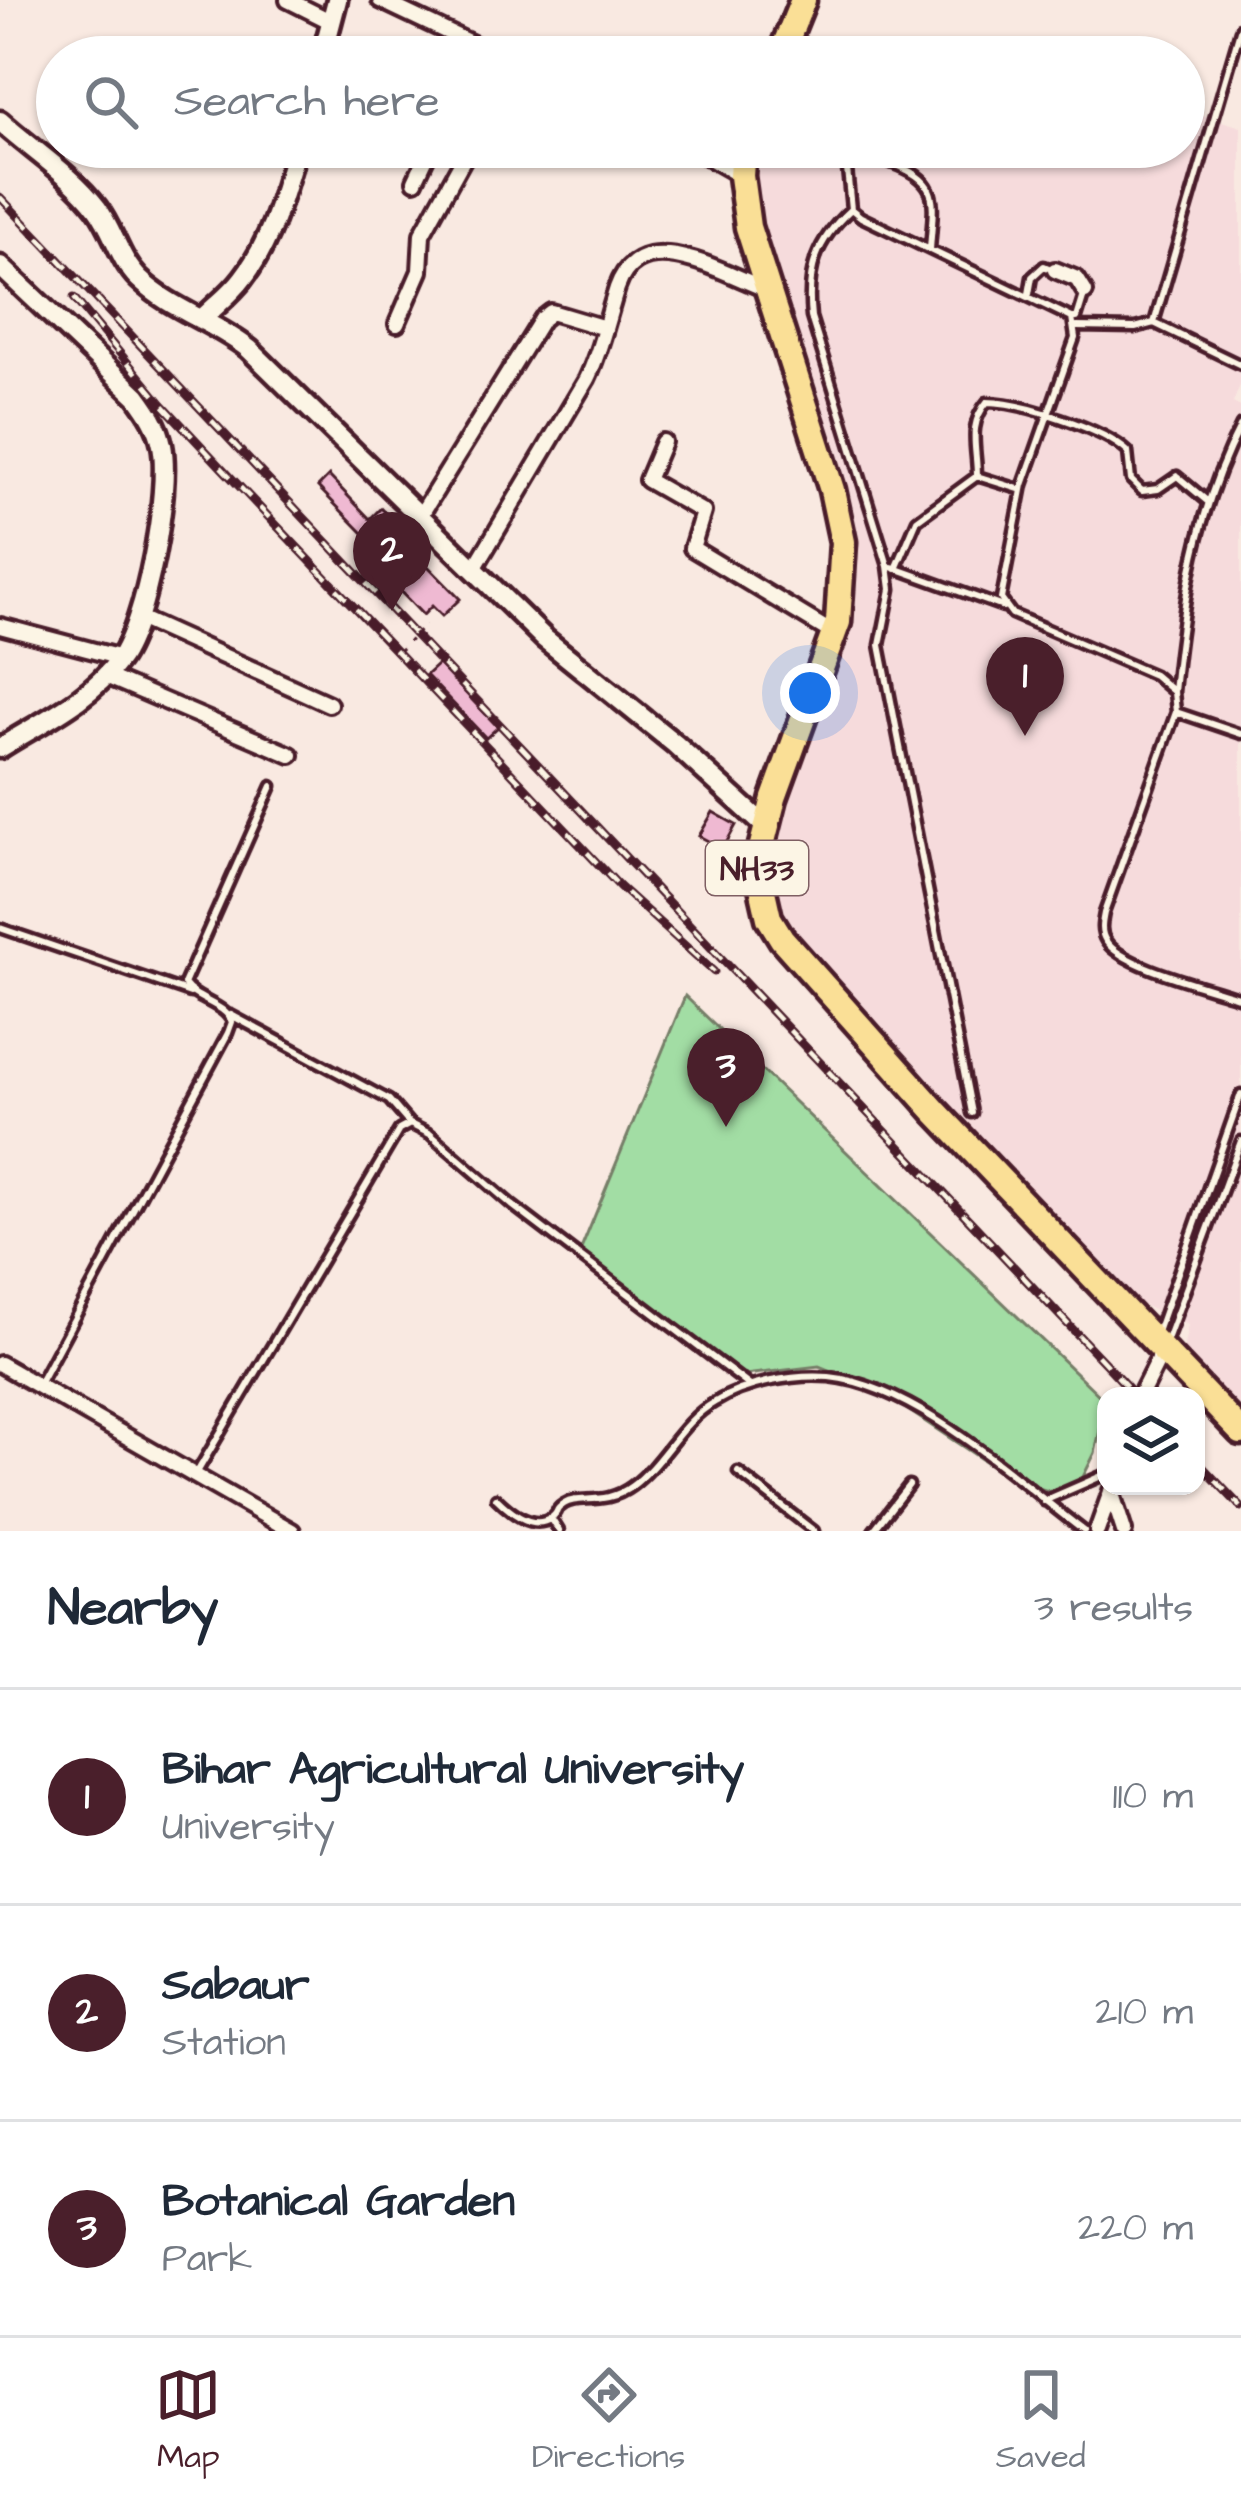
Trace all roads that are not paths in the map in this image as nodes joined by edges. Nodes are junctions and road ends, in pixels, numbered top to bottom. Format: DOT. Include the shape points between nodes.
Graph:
graph roads {
  1 [pos="288,0"];
  2 [pos="337,0"];
  3 [pos="380,0"];
  4 [pos="803,0"];
  5 [pos="332,22"];
  6 [pos="1241,27"];
  7 [pos="328,36"];
  8 [pos="446,36"];
  9 [pos="788,36"];
  10 [pos="0,122"];
  11 [pos="1205,149"];
  12 [pos="36,153"];
  13 [pos="53,168"];
  14 [pos="291,168"];
  15 [pos="421,168"];
  16 [pos="458,168"];
  17 [pos="727,168"];
  18 [pos="742,168"];
  19 [pos="843,168"];
  20 [pos="905,168"];
  21 [pos="1200,168"];
  22 [pos="741,176"];
  23 [pos="415,181"];
  24 [pos="851,209"];
  25 [pos="930,250"];
  26 [pos="0,266"];
  27 [pos="1054,270"];
  28 [pos="766,289"];
  29 [pos="1085,292"];
  30 [pos="1029,296"];
  31 [pos="203,318"];
  32 [pos="1072,318"];
  33 [pos="1154,323"];
  34 [pos="397,324"];
  35 [pos="1077,327"];
  36 [pos="605,328"];
  37 [pos="1241,365"];
  38 [pos="1048,415"];
  39 [pos="1241,425"];
  40 [pos="663,442"];
  41 [pos="977,476"];
  42 [pos="1022,490"];
  43 [pos="1207,501"];
  44 [pos="420,516"];
  45 [pos="892,567"];
  46 [pos="474,569"];
  47 [pos="1004,608"];
  48 [pos="139,618"];
  49 [pos="0,626"];
  50 [pos="834,634"];
  51 [pos="121,658"];
  52 [pos="106,676"];
  53 [pos="1174,692"];
  54 [pos="329,704"];
  55 [pos="1176,712"];
  56 [pos="1241,734"];
  57 [pos="0,748"];
  58 [pos="291,755"];
  59 [pos="272,786"];
  60 [pos="765,826"];
  61 [pos="0,928"];
  62 [pos="195,994"];
  63 [pos="1241,998"];
  64 [pos="228,1013"];
  65 [pos="1241,1094"];
  66 [pos="972,1113"];
  67 [pos="410,1124"];
  68 [pos="1241,1141"];
  69 [pos="1159,1346"];
  70 [pos="0,1364"];
  71 [pos="38,1386"];
  72 [pos="750,1386"];
  73 [pos="1143,1387"];
  74 [pos="1241,1432"];
  75 [pos="738,1472"];
  76 [pos="195,1475"];
  77 [pos="1097,1478"];
  78 [pos="909,1485"];
  79 [pos="1110,1495"];
  80 [pos="1114,1495"];
  81 [pos="496,1498"];
  82 [pos="1044,1501"];
  83 [pos="550,1519"];
  84 [pos="292,1531"];
  85 [pos="560,1531"];
  86 [pos="814,1531"];
  87 [pos="873,1531"];
  88 [pos="1084,1531"];
  89 [pos="1097,1531"];
  90 [pos="1124,1531"];
  1 -- 5 [label="street"];
  2 -- 5 [label="street"];
  3 -- 8 [label="street"];
  4 -- 9 [label="highway"];
  5 -- 7 [label="street"];
  6 -- 11 [label="lane"];
  10 -- 12 [label="street"];
  13 -- 31 [label="street" via="92,202 140,280"];
  14 -- 31 [label="street" via="243,279"];
  15 -- 23 [label="street"];
  16 -- 34 [label="street" via="422,234 420,271"];
  17 -- 22 [label="street"];
  18 -- 22 [label="highway, NH33"];
  19 -- 24 [label="lane"];
  20 -- 25 [label="lane" via="925,179 933,204"];
  21 -- 33 [label="lane"];
  22 -- 28 [label="highway, NH33"];
  24 -- 25 [label="lane"];
  24 -- 45 [label="lane" via="821,243 809,302"];
  25 -- 30 [label="lane"];
  26 -- 48 [label="street" via="154,418 164,486"];
  27 -- 29 [label="street"];
  27 -- 30 [label="lane" via="1044,266 1033,277"];
  28 -- 36 [label="street" via="671,254 642,255 622,274"];
  28 -- 50 [label="highway, NH33" via="843,542"];
  29 -- 32 [label="lane"];
  30 -- 32 [label="lane"];
  31 -- 44 [label="street" via="248,349"];
  32 -- 35 [label="lane"];
  33 -- 35 [label="lane"];
  33 -- 37 [label="lane"];
  35 -- 38 [label="lane"];
  36 -- 44 [label="street" via="560,313 542,319"];
  36 -- 46 [label="street" via="587,379"];
  38 -- 41 [label="lane" via="981,406 972,437"];
  38 -- 42 [label="lane"];
  38 -- 43 [label="lane" via="1125,447 1131,480 1142,491 1178,476"];
  39 -- 43 [label="lane"];
  40 -- 50 [label="street" via="647,480 704,512 692,548"];
  41 -- 42 [label="lane"];
  41 -- 45 [label="lane" via="923,512"];
  42 -- 47 [label="lane"];
  43 -- 53 [label="lane"];
  44 -- 46 [label="street"];
  45 -- 47 [label="lane"];
  45 -- 66 [label="lane" via="880,645"];
  46 -- 60 [label="street"];
  47 -- 53 [label="lane" via="1154,675"];
  48 -- 51 [label="street"];
  48 -- 54 [label="street"];
  49 -- 51 [label="street"];
  50 -- 60 [label="highway, NH33"];
  51 -- 52 [label="street"];
  52 -- 57 [label="street"];
  52 -- 58 [label="street"];
  53 -- 55 [label="lane"];
  55 -- 56 [label="lane"];
  55 -- 63 [label="lane" via="1102,936 1131,960"];
  59 -- 62 [label="lane" via="187,973 184,984"];
  60 -- 69 [label="highway, NH33" via="760,890 782,940"];
  61 -- 62 [label="lane"];
  62 -- 64 [label="lane"];
  64 -- 67 [label="lane" via="389,1100"];
  64 -- 71 [label="lane" via="228,1033"];
  65 -- 69 [label="lane"];
  67 -- 72 [label="lane"];
  67 -- 76 [label="lane" via="399,1130"];
  68 -- 69 [label="lane"];
  69 -- 73 [label="street"];
  69 -- 74 [label="highway, NH33"];
  70 -- 71 [label="street"];
  71 -- 76 [label="street"];
  72 -- 82 [label="lane" via="831,1377 890,1395 935,1418"];
  72 -- 83 [label="lane" via="693,1418 623,1492 565,1504"];
  75 -- 86 [label="lane"];
  76 -- 84 [label="street"];
  77 -- 82 [label="lane"];
  78 -- 87 [label="lane"];
  79 -- 89 [label="street"];
  80 -- 90 [label="street"];
  81 -- 83 [label="lane" via="525,1520"];
  82 -- 88 [label="lane"];
  83 -- 85 [label="lane"];
}
